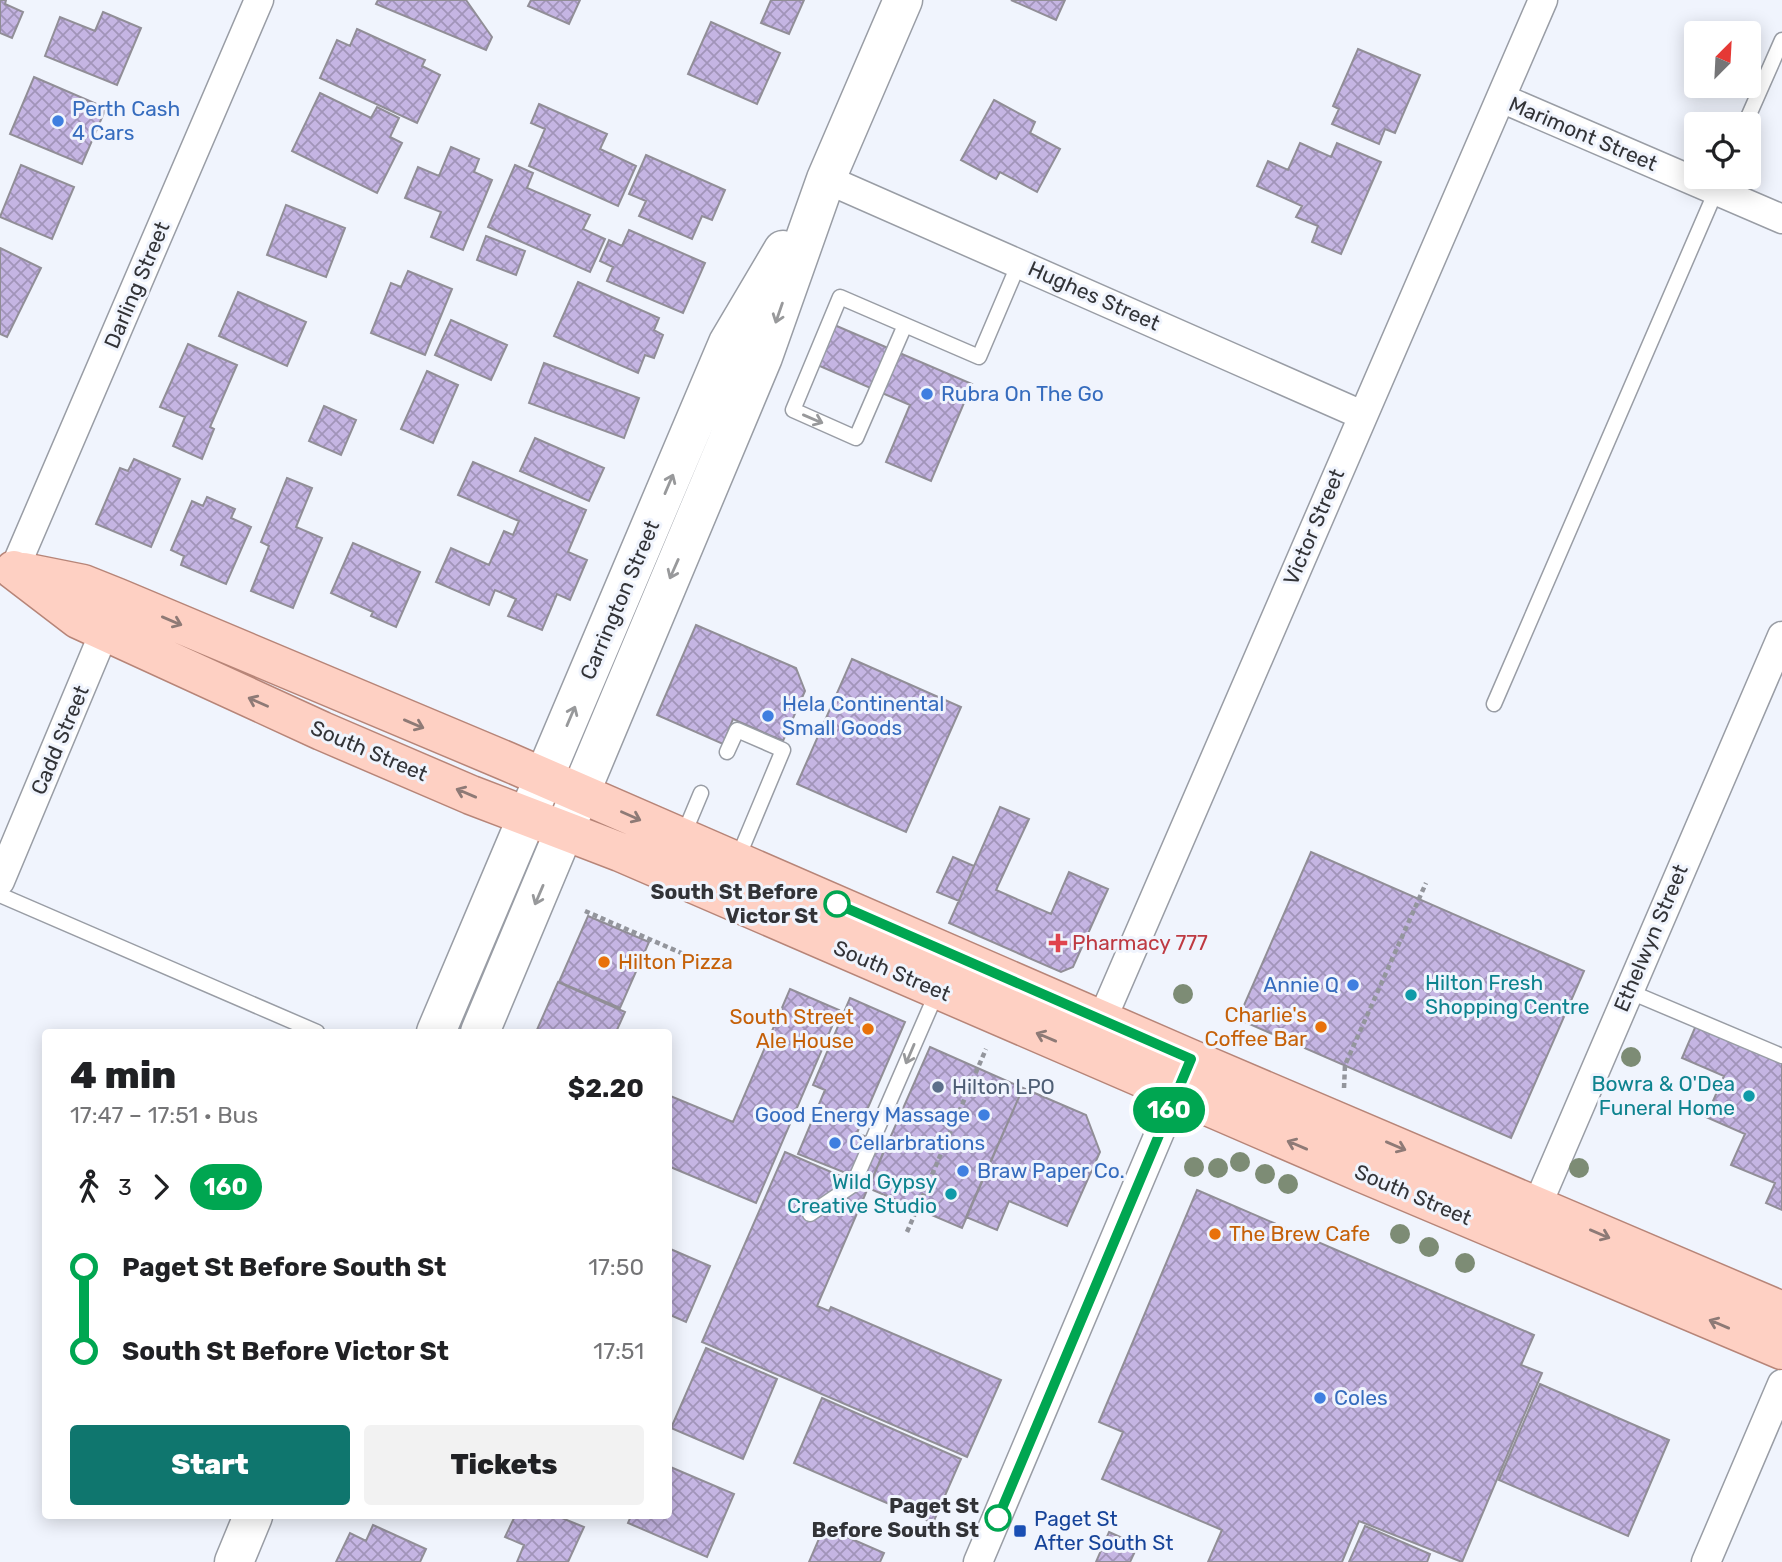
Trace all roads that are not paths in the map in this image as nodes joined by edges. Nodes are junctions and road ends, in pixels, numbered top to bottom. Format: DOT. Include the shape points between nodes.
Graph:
graph roads {
  1 [pos="259,0"];
  2 [pos="903,0"];
  3 [pos="1543,0"];
  4 [pos="1782,40"];
  5 [pos="1500,98"];
  6 [pos="1750,112"];
  7 [pos="1684,170"];
  8 [pos="826,179"];
  9 [pos="1717,189"];
  10 [pos="1728,189"];
  11 [pos="1782,219"];
  12 [pos="1018,263"];
  13 [pos="905,325"];
  14 [pos="1362,415"];
  15 [pos="7,567"];
  16 [pos="111,615"];
  17 [pos="1782,636"];
  18 [pos="1494,704"];
  19 [pos="727,751"];
  20 [pos="545,779"];
  21 [pos="701,793"];
  22 [pos="581,794"];
  23 [pos="530,818"];
  24 [pos="566,833"];
  25 [pos="675,856"];
  26 [pos="728,879"];
  27 [pos="0,881"];
  28 [pos="0,895"];
  29 [pos="937,991"];
  30 [pos="1628,991"];
  31 [pos="1102,1020"];
  32 [pos="310,1029"];
  33 [pos="437,1029"];
  34 [pos="481,1029"];
  35 [pos="1087,1054"];
  36 [pos="1782,1056"];
  37 [pos="1184,1076"];
  38 [pos="810,1214"];
  39 [pos="1530,1224"];
  40 [pos="1782,1311"];
  41 [pos="1782,1350"];
  42 [pos="1782,1384"];
  43 [pos="252,1519"];
  44 [pos="234,1562"];
  45 [pos="978,1562"];
  46 [pos="1706,1562"];
  1 -- 15 [label="street, Darling Street"];
  2 -- 8 [label="main road, Carrington Street"];
  3 -- 5 [label="street, Victor Street"];
  4 -- 6 [label="lane"];
  5 -- 7 [label="street, Marimont Street"];
  5 -- 14 [label="street, Victor Street"];
  8 -- 12 [label="street, Hughes Street"];
  20 -- 8 [label="main road, Carrington Street, one-way" via="728,342"];
  8 -- 22 [label="main road, Carrington Street, one-way" via="763,358"];
  9 -- 18 [label="lane"];
  10 -- 11 [label="street, Marimont Street"];
  12 -- 13 [label="lane" via="979,357"];
  12 -- 14 [label="street, Hughes Street"];
  13 -- 13 [label="lane, one-way" via="841,297 793,410 856,438"];
  14 -- 31 [label="street, Victor Street"];
  15 -- 16 [label="main road, South Street" via="83,584"];
  16 -- 20 [label="main road, South Street, one-way"];
  23 -- 16 [label="main road, South Street, one-way" via="321,731"];
  16 -- 27 [label="street, Cadd Street"];
  17 -- 30 [label="street, Ethelwyn Street"];
  19 -- 26 [label="lane" via="737,730 783,750"];
  20 -- 22 [label="main road, South Street"];
  20 -- 23 [label="main road, Carrington Street"];
  21 -- 25 [label="lane"];
  22 -- 24 [label="main road, Carrington Street"];
  22 -- 25 [label="main road, South Street, one-way"];
  23 -- 24 [label="main road, South Street"];
  23 -- 33 [label="main road, Carrington Street"];
  24 -- 25 [label="main road, South Street"];
  24 -- 34 [label="main road, Carrington Street, one-way"];
  25 -- 26 [label="main road, South Street"];
  26 -- 29 [label="main road, South Street"];
  26 -- 31 [label="main road, South Street"];
  28 -- 32 [label="lane"];
  35 -- 29 [label="main road, South Street, one-way"];
  29 -- 38 [label="lane, one-way" via="853,1185"];
  30 -- 36 [label="lane"];
  30 -- 39 [label="street, Ethelwyn Street"];
  31 -- 35 [label="street, Victor Street"];
  31 -- 37 [label="main road, South Street"];
  35 -- 37 [label="main road, South Street"];
  37 -- 39 [label="main road, South Street"];
  37 -- 45 [label="street"];
  39 -- 40 [label="main road, South Street, one-way"];
  41 -- 39 [label="main road, South Street, one-way"];
  42 -- 46 [label="street"];
  43 -- 44 [label="main road"];
}
